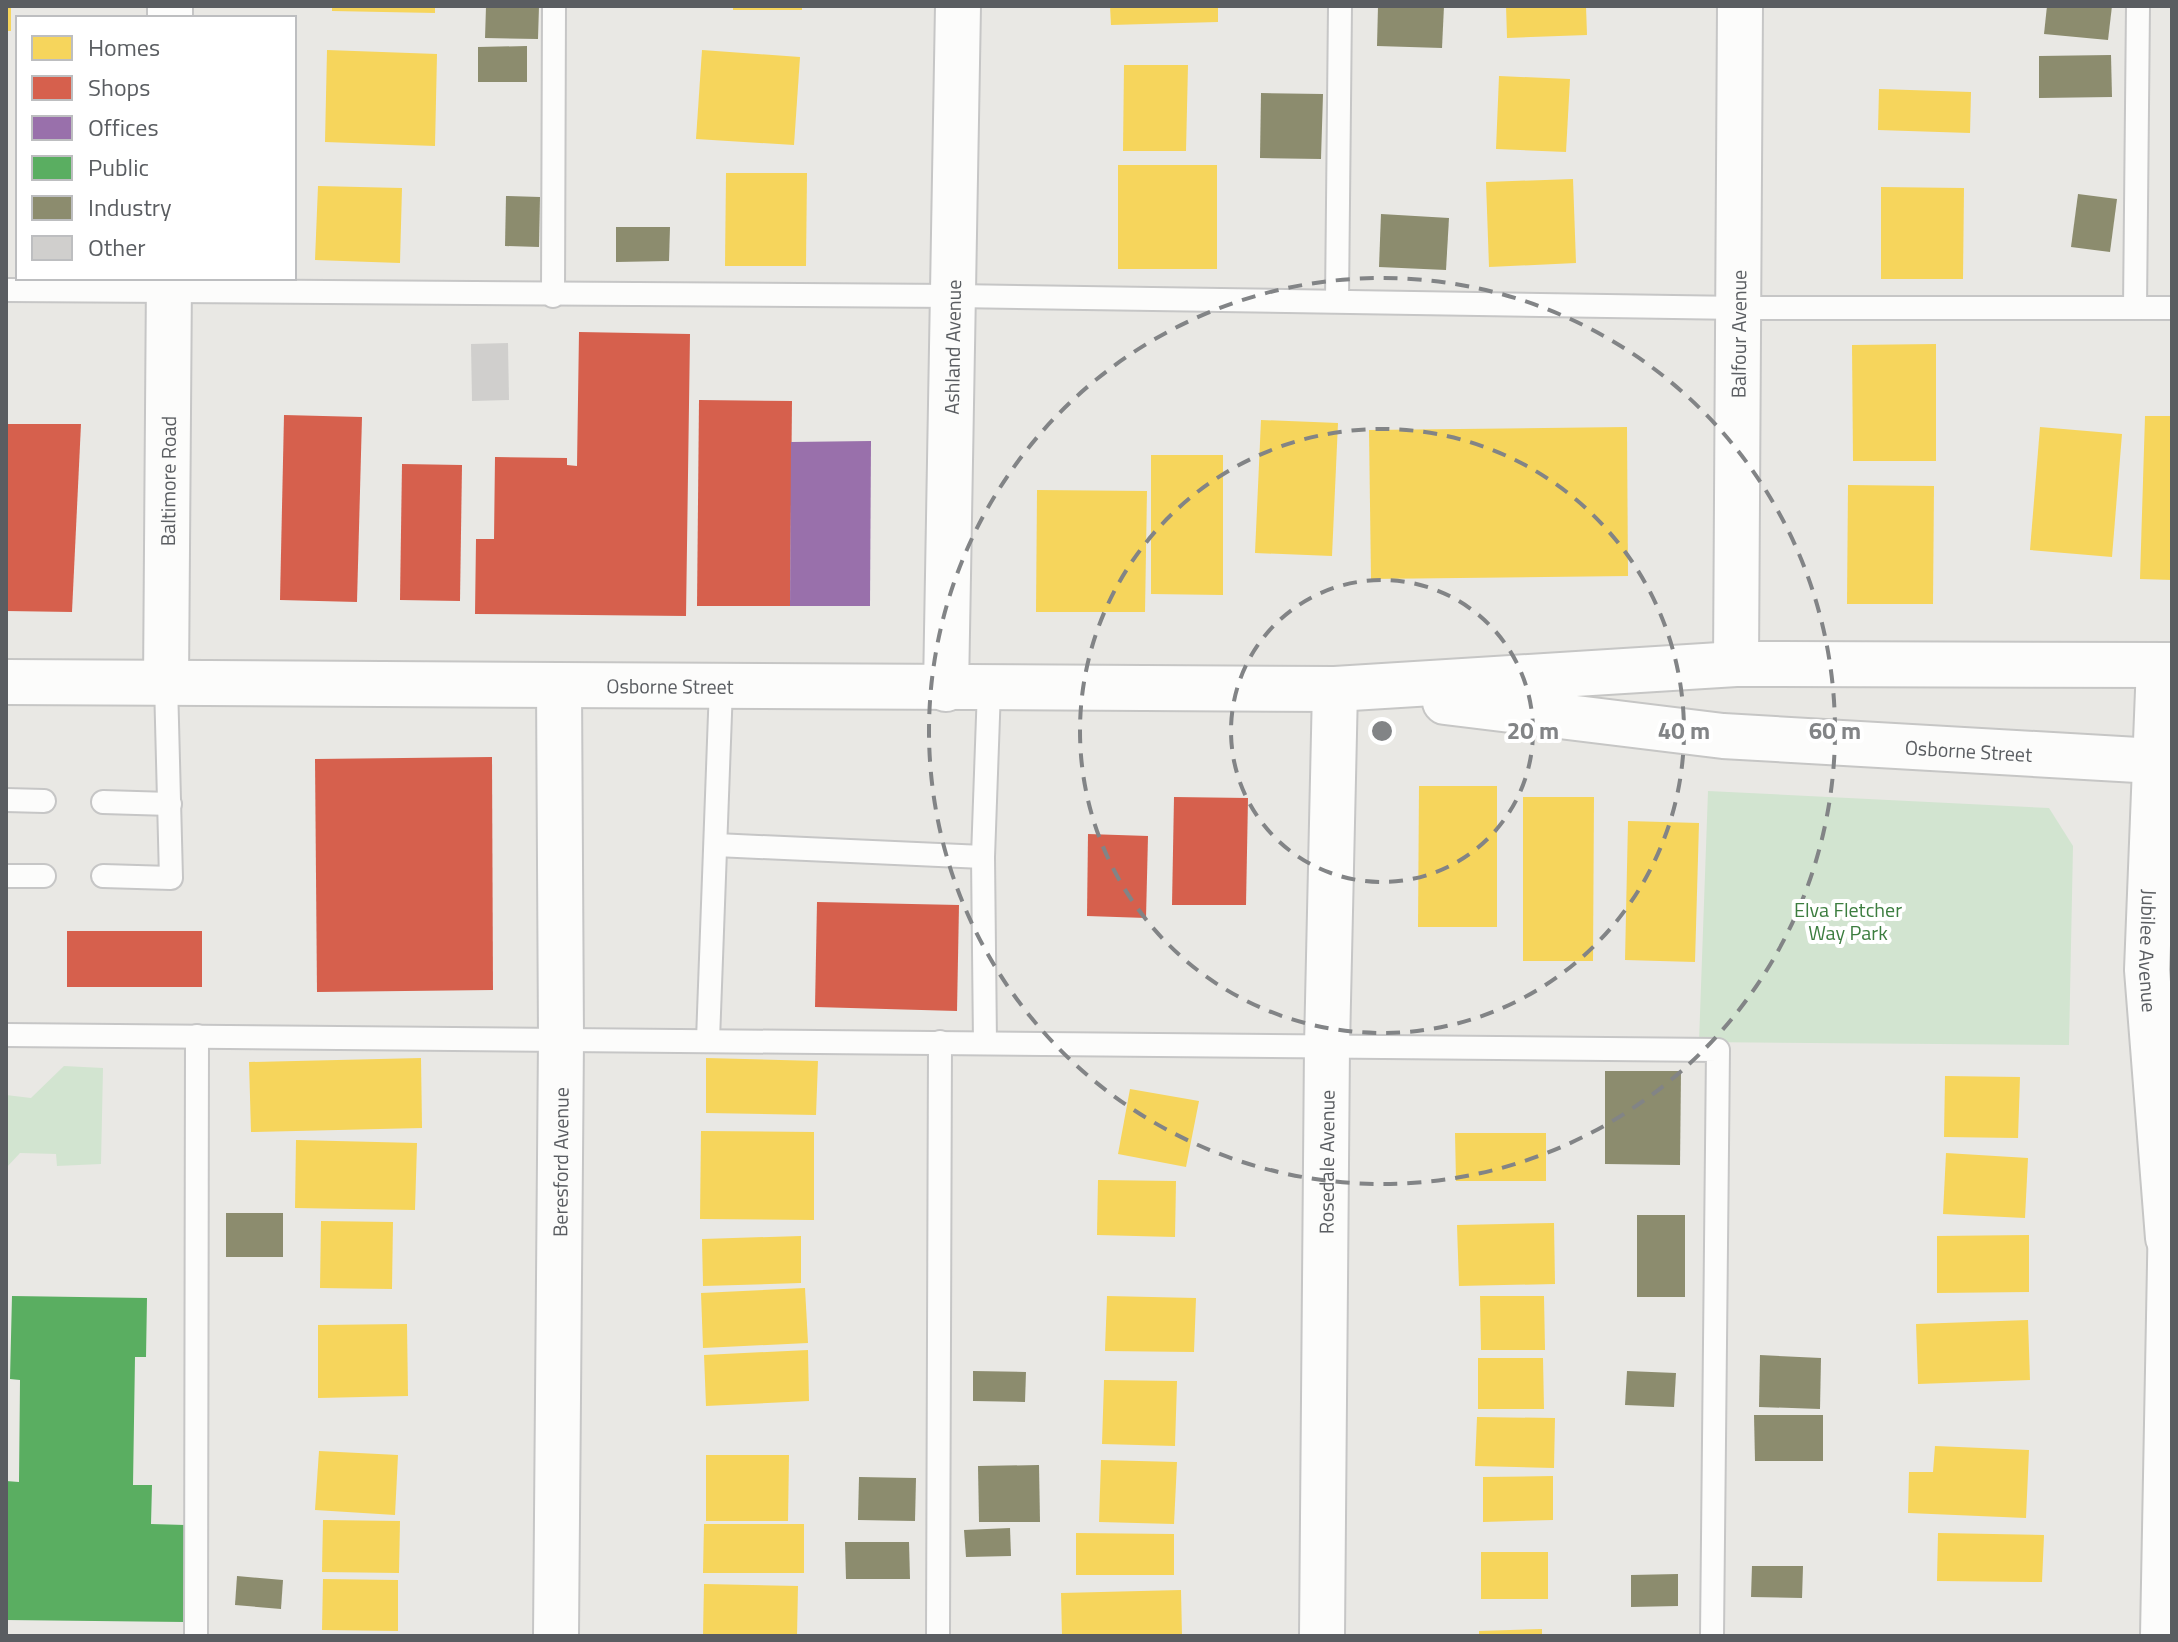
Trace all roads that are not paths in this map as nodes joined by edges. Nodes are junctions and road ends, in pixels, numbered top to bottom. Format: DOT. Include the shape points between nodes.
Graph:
graph roads {
  1 [pos="554,6"];
  2 [pos="958,6"];
  3 [pos="1340,6"];
  4 [pos="1740,6"];
  5 [pos="2138,6"];
  6 [pos="168,285"];
  7 [pos="6,290"];
  8 [pos="553,296"];
  9 [pos="955,296"];
  10 [pos="1337,301"];
  11 [pos="1740,308"];
  12 [pos="2135,308"];
  13 [pos="2172,308"];
  14 [pos="1736,664"];
  15 [pos="2166,665"];
  16 [pos="6,682"];
  17 [pos="166,683"];
  18 [pos="559,686"];
  19 [pos="721,687"];
  20 [pos="946,689"];
  21 [pos="989,689"];
  22 [pos="1335,689"];
  23 [pos="2164,762"];
  24 [pos="6,800"];
  25 [pos="44,801"];
  26 [pos="103,802"];
  27 [pos="170,804"];
  28 [pos="716,845"];
  29 [pos="983,857"];
  30 [pos="6,876"];
  31 [pos="44,876"];
  32 [pos="103,876"];
  33 [pos="6,1035"];
  34 [pos="197,1036"];
  35 [pos="561,1039"];
  36 [pos="708,1040"];
  37 [pos="940,1042"];
  38 [pos="985,1043"];
  39 [pos="1327,1046"];
  40 [pos="2170,1219"];
  41 [pos="196,1636"];
  42 [pos="556,1636"];
  43 [pos="938,1636"];
  44 [pos="1322,1636"];
  45 [pos="1712,1636"];
  46 [pos="2163,1636"];
  1 -- 8 [label="lane"];
  2 -- 9 [label="main road, Ashland Avenue"];
  3 -- 10 [label="lane"];
  4 -- 11 [label="main road, Balfour Avenue"];
  5 -- 12 [label="lane"];
  6 -- 7 [label="lane"];
  6 -- 8 [label="lane"];
  6 -- 17 [label="main road, Baltimore Road"];
  8 -- 9 [label="lane"];
  9 -- 10 [label="lane"];
  9 -- 20 [label="main road, Ashland Avenue"];
  10 -- 11 [label="lane"];
  11 -- 12 [label="lane"];
  11 -- 14 [label="main road, Balfour Avenue"];
  12 -- 13 [label="lane"];
  14 -- 15 [label="main road, Osborne Street"];
  14 -- 22 [label="main road, Osborne Street"];
  15 -- 23 [label="main road, Jubilee Avenue"];
  16 -- 17 [label="main road, Osborne Street"];
  17 -- 18 [label="main road, Osborne Street"];
  17 -- 27 [label="lane"];
  18 -- 19 [label="main road, Osborne Street"];
  18 -- 35 [label="main road, Beresford Avenue"];
  19 -- 20 [label="main road, Osborne Street"];
  19 -- 28 [label="lane"];
  20 -- 21 [label="main road, Osborne Street"];
  21 -- 22 [label="main road, Osborne Street"];
  21 -- 29 [label="lane"];
  22 -- 23 [label="main road, Osborne Street" via="1723,736"];
  22 -- 39 [label="main road, Rosedale Avenue"];
  23 -- 40 [label="main road, Jubilee Avenue" via="2147,970"];
  24 -- 25 [label="lane"];
  26 -- 27 [label="lane"];
  27 -- 32 [label="lane" via="171,878"];
  28 -- 29 [label="lane"];
  28 -- 36 [label="lane"];
  29 -- 38 [label="lane"];
  30 -- 31 [label="lane"];
  33 -- 34 [label="lane"];
  34 -- 35 [label="lane"];
  34 -- 41 [label="lane"];
  35 -- 36 [label="lane"];
  35 -- 42 [label="main road, Beresford Avenue"];
  36 -- 37 [label="lane"];
  37 -- 38 [label="lane"];
  37 -- 43 [label="lane"];
  38 -- 39 [label="lane"];
  39 -- 44 [label="main road, Rosedale Avenue"];
  39 -- 45 [label="lane" via="1718,1050"];
  40 -- 46 [label="main road, Jubilee Avenue"];
}
